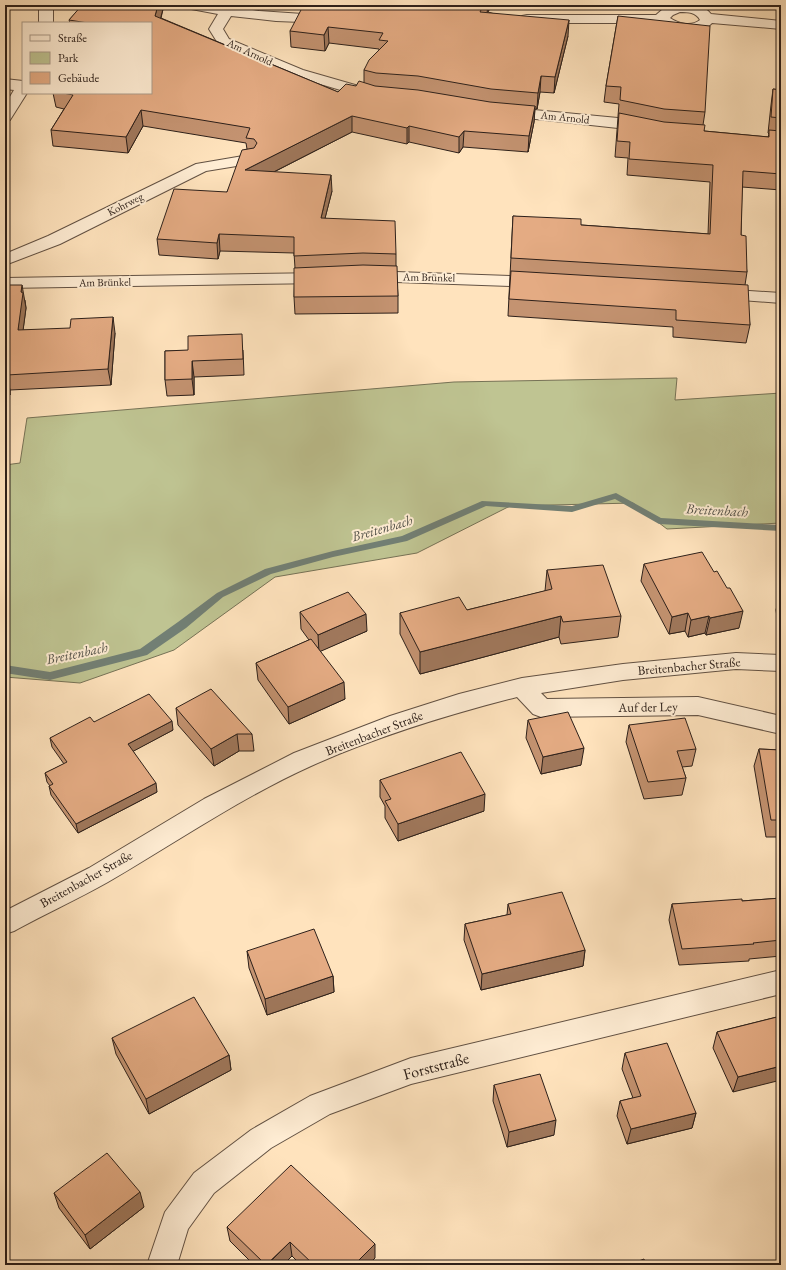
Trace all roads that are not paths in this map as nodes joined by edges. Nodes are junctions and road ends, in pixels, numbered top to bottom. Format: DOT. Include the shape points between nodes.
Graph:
graph roads {
  1 [pos="46,5"];
  2 [pos="191,5"];
  3 [pos="686,6"];
  4 [pos="226,12"];
  5 [pos="707,18"];
  6 [pos="341,19"];
  7 [pos="510,19"];
  8 [pos="663,19"];
  9 [pos="46,22"];
  10 [pos="781,25"];
  11 [pos="5,84"];
  12 [pos="22,87"];
  13 [pos="22,89"];
  14 [pos="382,96"];
  15 [pos="490,112"];
  16 [pos="5,117"];
  17 [pos="662,132"];
  18 [pos="249,160"];
  19 [pos="5,260"];
  20 [pos="5,283"];
  21 [pos="557,283"];
  22 [pos="702,293"];
  23 [pos="781,298"];
  24 [pos="781,663"];
  25 [pos="522,687"];
  26 [pos="781,725"];
  27 [pos="5,923"];
  28 [pos="781,982"];
  29 [pos="162,1265"];
  1 -- 9 [label="street"];
  2 -- 4 [label="street"];
  3 -- 5 [label="street"];
  3 -- 8 [label="street" via="668,11 663,15"];
  4 -- 6 [label="street"];
  4 -- 14 [label="street, Am Arnold" via="216,29 224,42 298,73"];
  5 -- 8 [label="street" via="705,24 686,29 676,27"];
  5 -- 10 [label="street"];
  7 -- 8 [label="street"];
  11 -- 12 [label="street"];
  13 -- 16 [label="street"];
  15 -- 17 [label="street, Am Arnold" via="618,123"];
  18 -- 19 [label="street, Kohrweg" via="202,167 54,240"];
  20 -- 21 [label="street, Am Brünkel" via="345,277 457,278"];
  22 -- 23 [label="street"];
  24 -- 25 [label="street, Breitenbacher Straße" via="736,661 623,672"];
  25 -- 26 [label="street, Auf der Ley" via="541,708 698,706"];
  25 -- 27 [label="street, Breitenbacher Straße" via="398,722 302,760 213,806 98,875"];
  28 -- 29 [label="street, Forststraße" via="411,1071 320,1105 261,1139 204,1183 175,1222"];
}
